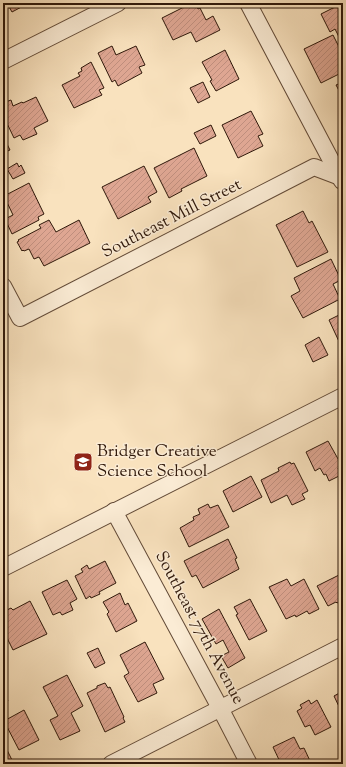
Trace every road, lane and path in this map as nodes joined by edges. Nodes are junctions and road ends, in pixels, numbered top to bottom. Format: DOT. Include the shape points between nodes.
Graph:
graph roads {
  1 [pos="118,3"];
  2 [pos="255,5"];
  3 [pos="3,61"];
  4 [pos="342,179"];
  5 [pos="3,286"];
  6 [pos="343,396"];
  7 [pos="114,511"];
  8 [pos="3,568"];
  9 [pos="343,646"];
  10 [pos="220,708"];
  11 [pos="111,764"];
  12 [pos="249,764"];
  1 -- 3 [label="street"];
  2 -- 4 [label="street"];
  4 -- 5 [label="street, Southeast Mill Street" via="314,167 20,318"];
  6 -- 7 [label="street"];
  7 -- 8 [label="street"];
  7 -- 10 [label="street, Southeast 77th Avenue"];
  9 -- 10 [label="street"];
  10 -- 11 [label="street"];
  10 -- 12 [label="street, Southeast 77th Avenue"];
}
